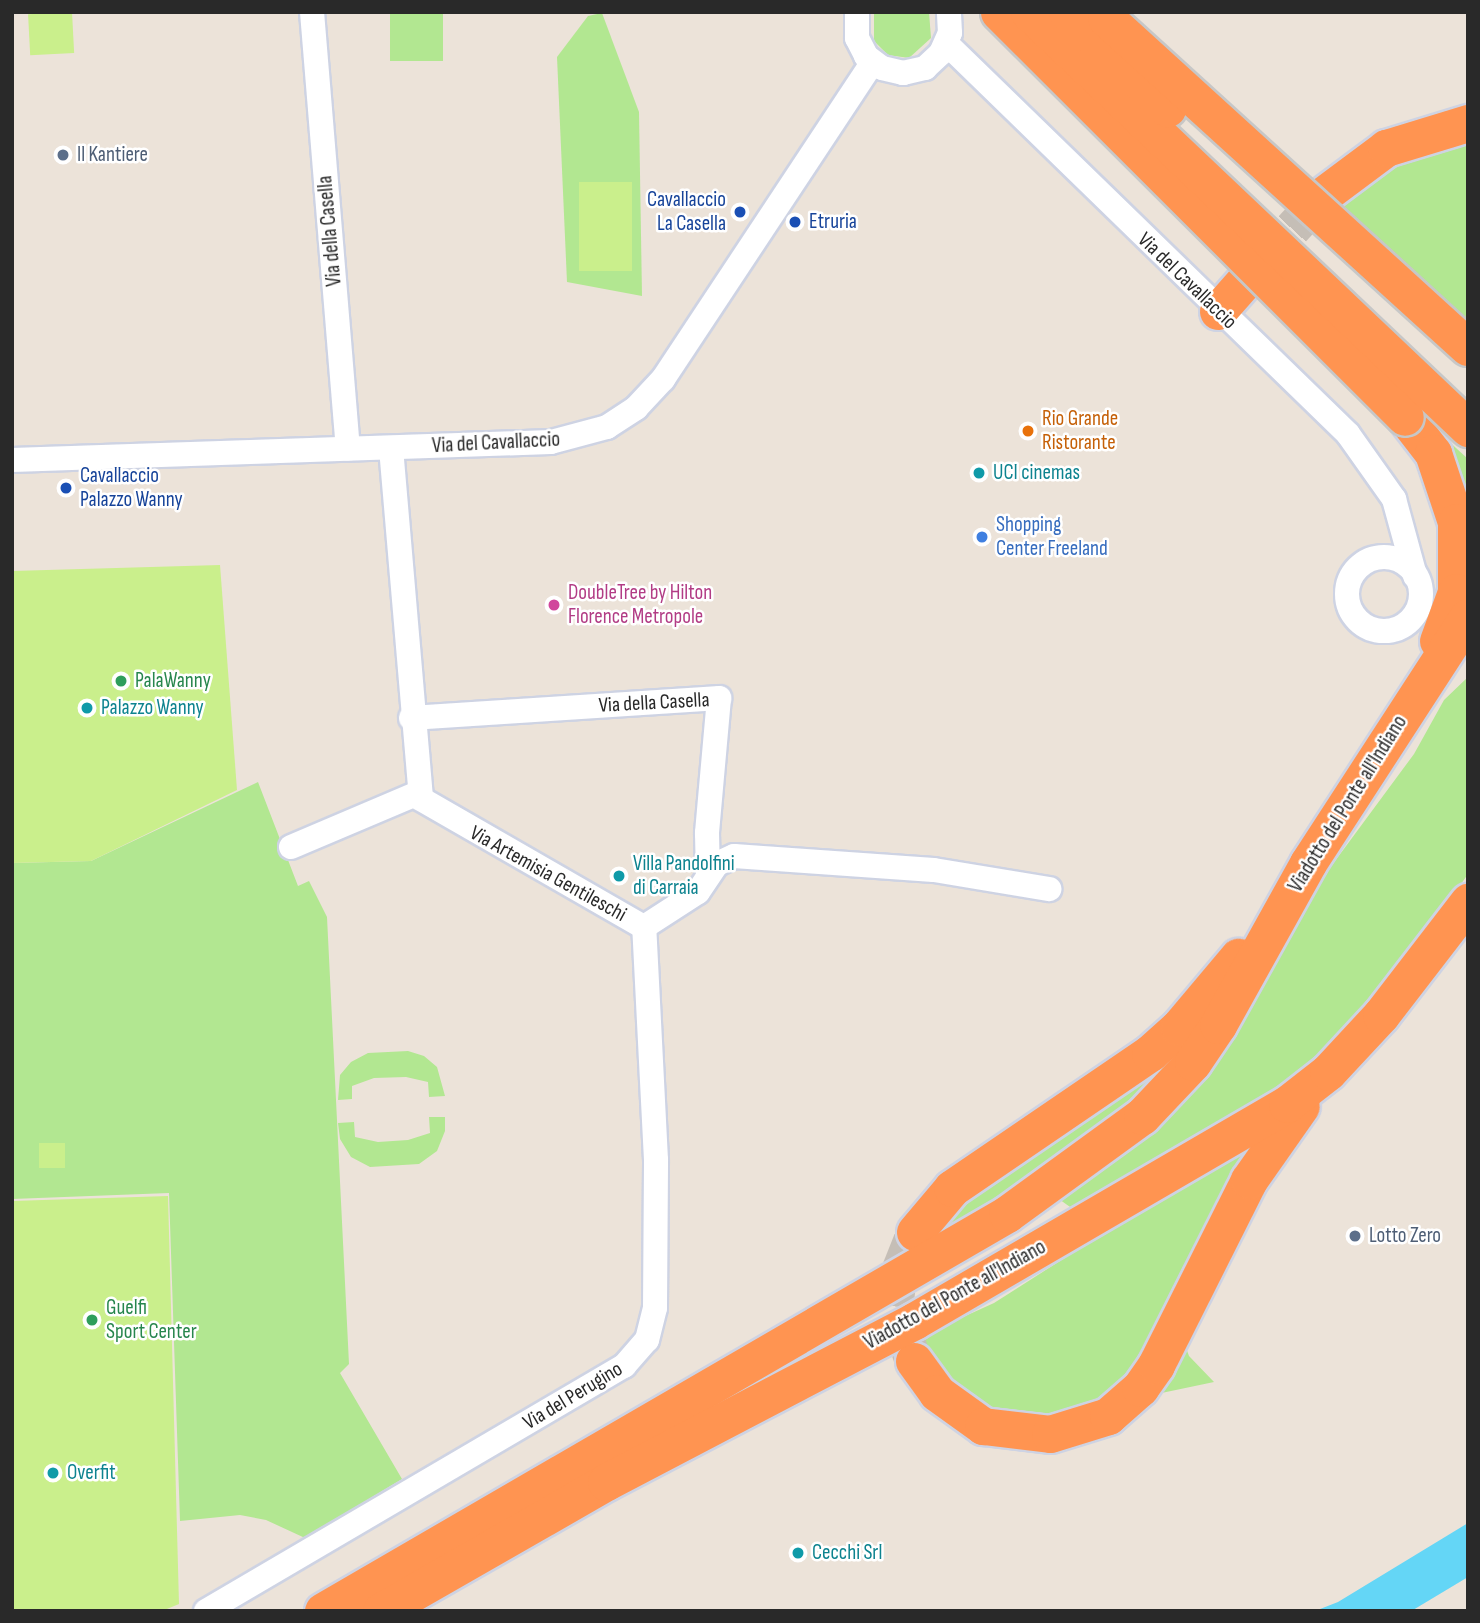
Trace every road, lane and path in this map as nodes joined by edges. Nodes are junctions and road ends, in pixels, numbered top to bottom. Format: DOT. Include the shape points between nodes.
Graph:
graph roads {
  1 [pos="312,12"];
  2 [pos="857,12"];
  3 [pos="948,12"];
  4 [pos="999,12"];
  5 [pos="1029,12"];
  6 [pos="1067,12"];
  7 [pos="1098,12"];
  8 [pos="947,44"];
  9 [pos="873,62"];
  10 [pos="1468,123"];
  11 [pos="1323,195"];
  12 [pos="1248,277"];
  13 [pos="1218,311"];
  14 [pos="1468,347"];
  15 [pos="1468,393"];
  16 [pos="1468,428"];
  17 [pos="391,448"];
  18 [pos="348,449"];
  19 [pos="12,460"];
  20 [pos="1402,533"];
  21 [pos="1387,558"];
  22 [pos="1415,576"];
  23 [pos="1468,617"];
  24 [pos="1468,656"];
  25 [pos="411,718"];
  26 [pos="1380,750"];
  27 [pos="418,793"];
  28 [pos="290,847"];
  29 [pos="1308,863"];
  30 [pos="708,876"];
  31 [pos="1049,889"];
  32 [pos="1468,902"];
  33 [pos="644,927"];
  34 [pos="1237,997"];
  35 [pos="1328,1072"];
  36 [pos="915,1232"];
  37 [pos="914,1361"];
  38 [pos="206,1611"];
  39 [pos="323,1611"];
  40 [pos="381,1611"];
  1 -- 18 [label="street, Via della Casella"];
  2 -- 9 [label="street" via="857,38"];
  3 -- 8 [label="street"];
  4 -- 26 [label="highway, bridge" via="1405,416 1441,471 1456,522 1459,566 1444,628"];
  5 -- 16 [label="highway, bridge"];
  6 -- 15 [label="highway, bridge"];
  7 -- 14 [label="highway, bridge" via="1201,100"];
  8 -- 9 [label="street" via="933,62 914,71 893,72"];
  8 -- 13 [label="street, Via del Cavallaccio"];
  9 -- 17 [label="street, Via del Cavallaccio" via="663,379 635,408 607,427 571,440"];
  10 -- 11 [label="highway" via="1386,148"];
  12 -- 13 [label="highway"];
  13 -- 20 [label="street, Via del Cavallaccio" via="1365,454 1394,499"];
  17 -- 18 [label="street, Via del Cavallaccio"];
  17 -- 25 [label="street"];
  18 -- 19 [label="street, Via del Cavallaccio"];
  20 -- 21 [label="street"];
  20 -- 22 [label="street, Via del Cavallaccio"];
  21 -- 22 [label="street" via="1398,560"];
  21 -- 22 [label="street, Via del Cavallaccio" via="1364,563 1349,582 1349,607 1364,626 1387,631 1409,621 1420,599"];
  23 -- 26 [label="highway, Viadotto del Ponte all'Indiano"];
  24 -- 34 [label="highway, Viadotto del Ponte all'Indiano"];
  25 -- 27 [label="street"];
  25 -- 30 [label="street, Via della Casella" via="719,698 707,833"];
  26 -- 29 [label="highway, Viadotto del Ponte all'Indiano"];
  27 -- 28 [label="street"];
  27 -- 33 [label="street, Via Artemisia Gentileschi" via="430,808"];
  29 -- 34 [label="highway, Viadotto del Ponte all'Indiano"];
  29 -- 36 [label="highway" via="1220,981 1165,1040 952,1188"];
  30 -- 31 [label="street, Via Artemisia Gentileschi" via="717,864 734,856 934,870"];
  30 -- 33 [label="street, Via Artemisia Gentileschi" via="698,892"];
  32 -- 35 [label="highway, Viadotto del Ponte all'Indiano" via="1381,1016"];
  33 -- 38 [label="street, Via del Perugino" via="656,1160 655,1308 647,1340 624,1366"];
  34 -- 39 [label="highway, Viadotto del Ponte all'Indiano" via="1193,1062 1142,1116 1049,1186"];
  35 -- 37 [label="highway" via="1276,1137 1249,1180 1156,1365 1140,1388 1108,1416 1050,1434 983,1426 937,1393"];
  35 -- 40 [label="highway, Viadotto del Ponte all'Indiano" via="1242,1132 914,1321 606,1482"];
}
